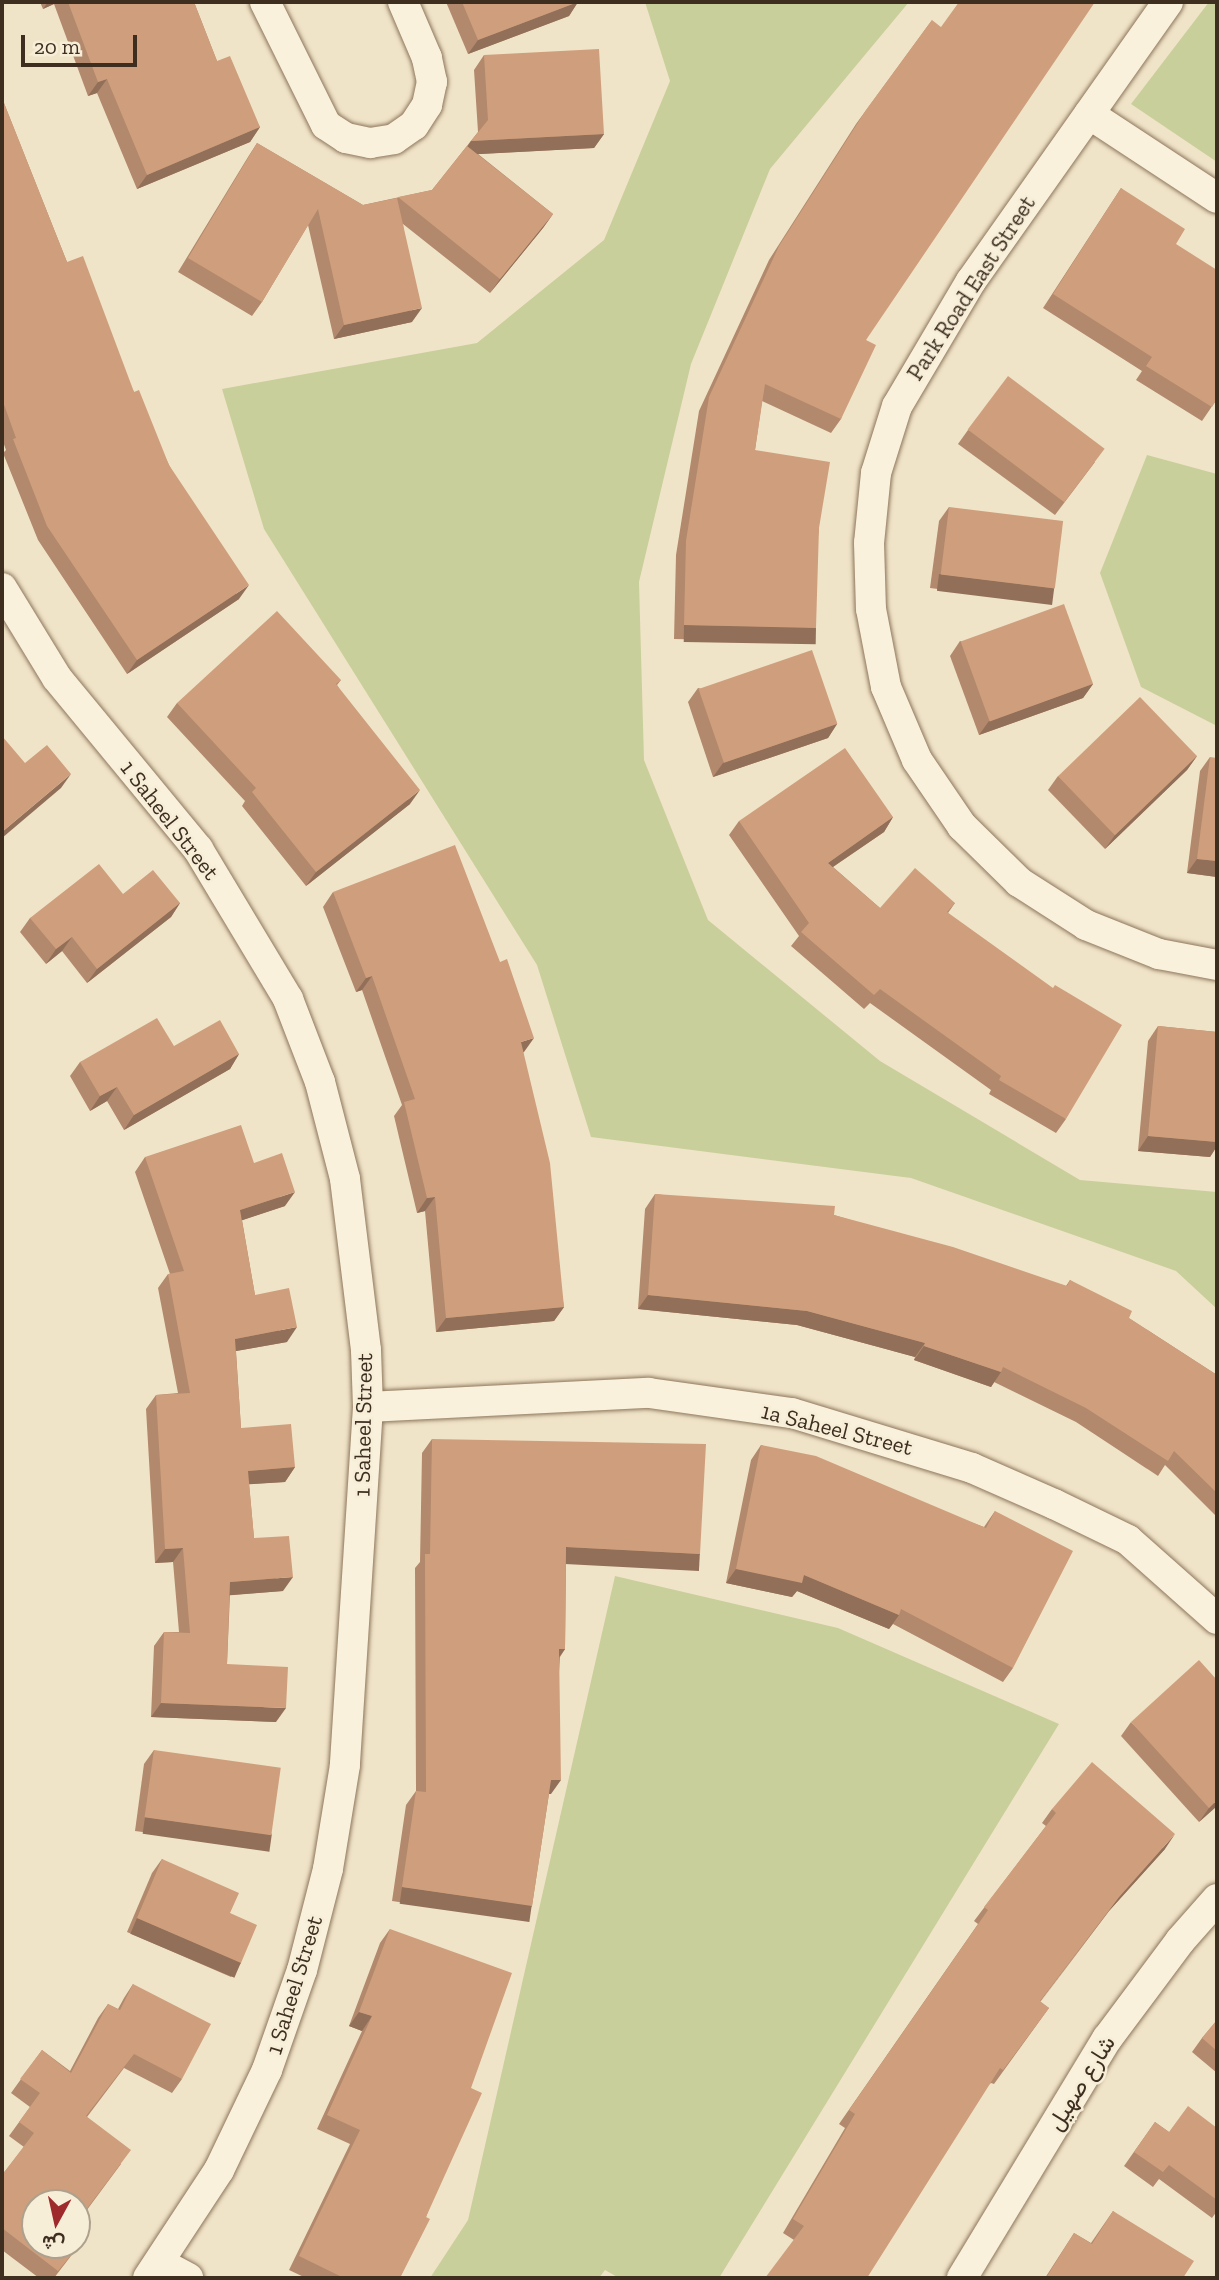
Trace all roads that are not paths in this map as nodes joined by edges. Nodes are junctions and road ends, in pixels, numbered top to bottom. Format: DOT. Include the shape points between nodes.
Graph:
graph roads {
  1 [pos="265,2"];
  2 [pos="403,2"];
  3 [pos="1168,2"];
  4 [pos="1089,114"];
  5 [pos="1217,198"];
  6 [pos="2,588"];
  7 [pos="1217,965"];
  8 [pos="368,1407"];
  9 [pos="1217,1619"];
  10 [pos="1217,1899"];
  11 [pos="154,2271"];
  12 [pos="188,2278"];
  13 [pos="962,2278"];
  1 -- 2 [label="street" via="326,125 346,138 370,143 394,139 414,125 427,105 432,82 427,58"];
  3 -- 4 [label="street, Park Road East Street"];
  4 -- 5 [label="street"];
  4 -- 7 [label="street, Park Road East Street" via="932,339 897,406 876,473 869,542 871,609 886,687 917,760 962,826 1019,881 1086,925 1159,954"];
  6 -- 8 [label="street, 1 Saheel Street" via="57,678 198,849 288,999 320,1082 345,1179 366,1350"];
  8 -- 9 [label="street, 1a Saheel Street" via="649,1393 792,1413 972,1468 1054,1504 1128,1540"];
  8 -- 11 [label="street, 1 Saheel Street" via="345,1765 328,1868 302,1970 267,2070 219,2170"];
  10 -- 13 [label="street, شارع صهيل" via="1107,2039"];
  11 -- 12 [label="street"];
}
